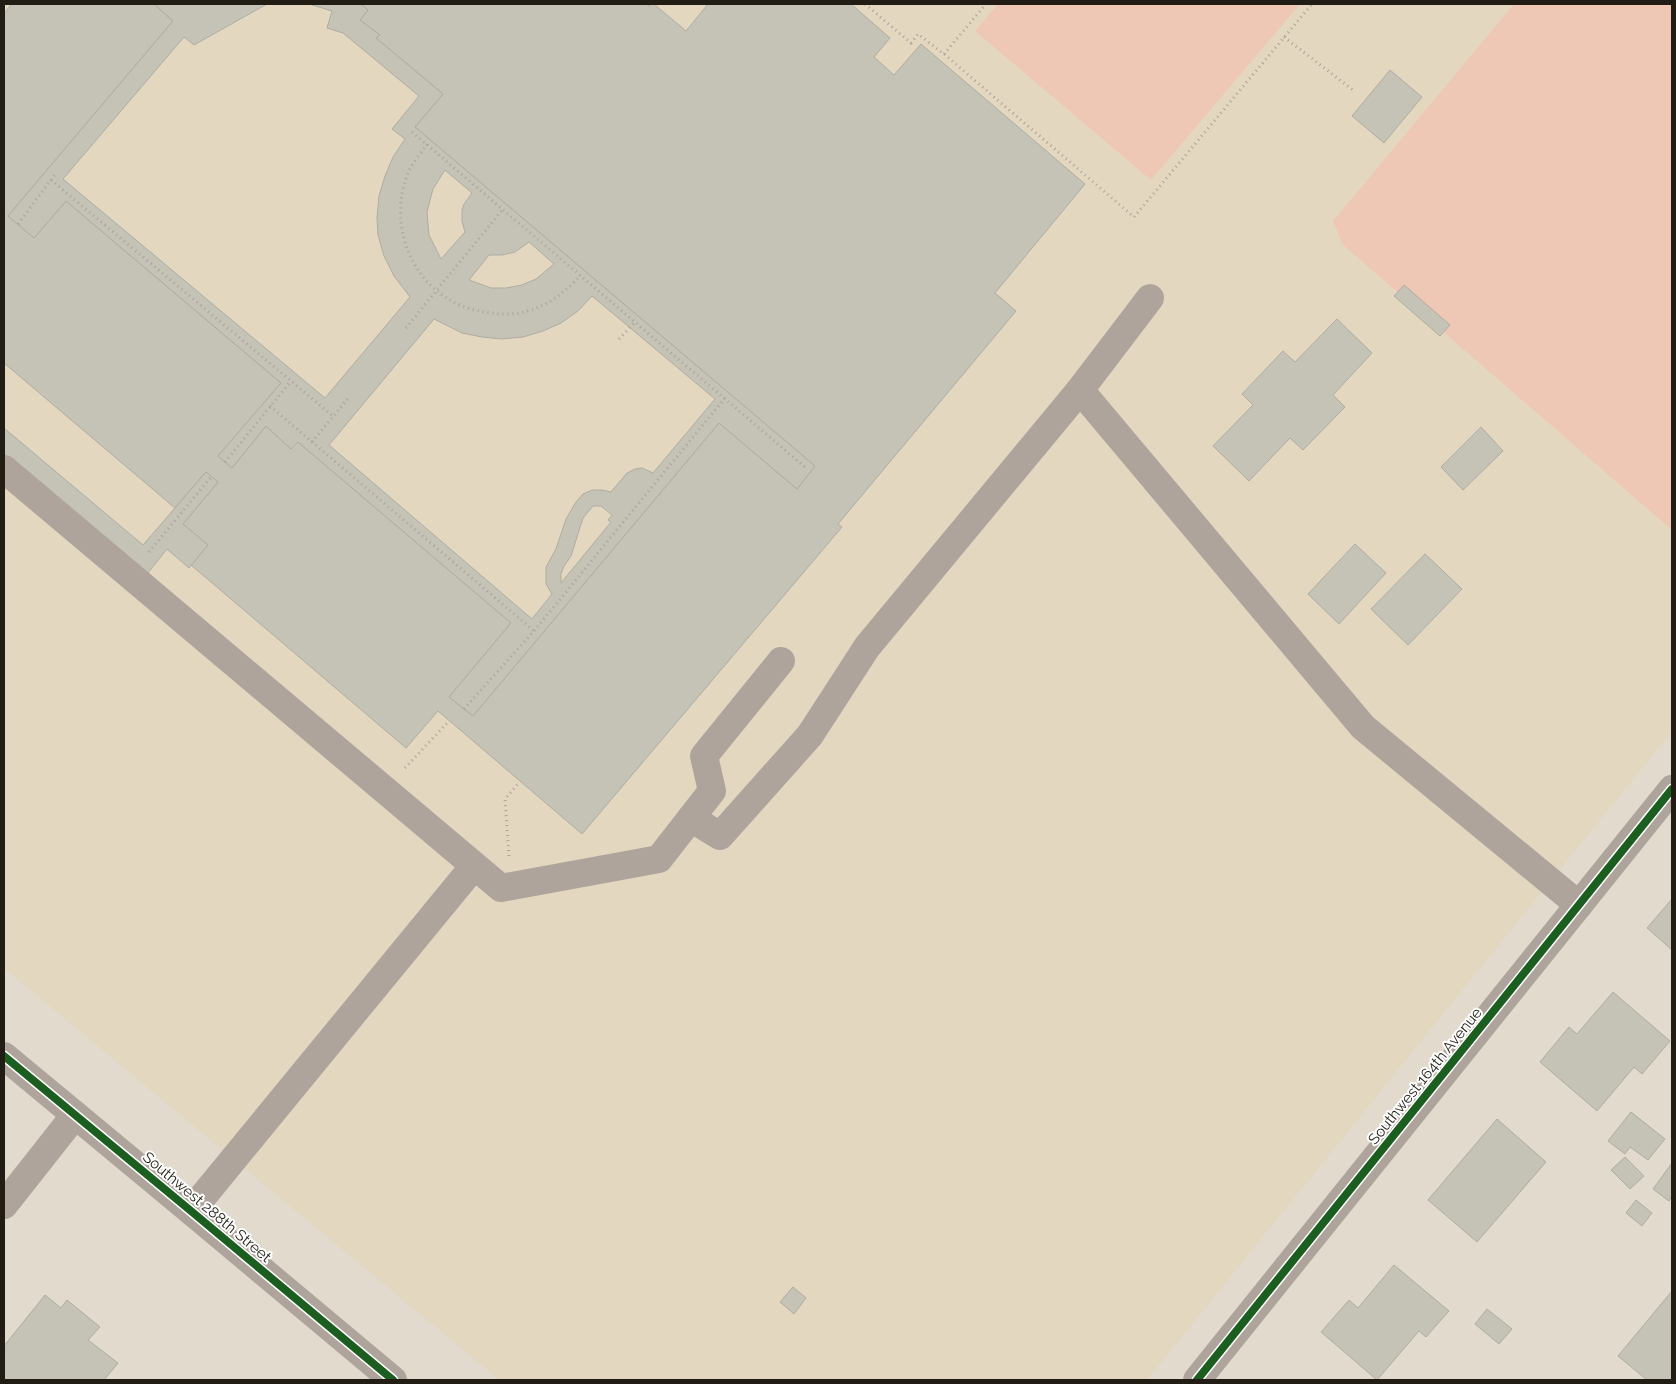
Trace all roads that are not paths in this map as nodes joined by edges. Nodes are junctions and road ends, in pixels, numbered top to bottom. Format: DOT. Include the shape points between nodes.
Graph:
graph roads {
  1 [pos="1150,298"];
  2 [pos="1080,390"];
  3 [pos="4,469"];
  4 [pos="781,661"];
  5 [pos="1672,789"];
  6 [pos="690,818"];
  7 [pos="474,866"];
  8 [pos="1579,905"];
  9 [pos="4,1056"];
  10 [pos="75,1115"];
  11 [pos="4,1205"];
  12 [pos="191,1211"];
  13 [pos="393,1380"];
  14 [pos="1198,1380"];
  1 -- 2 [label="street"];
  2 -- 6 [label="street" via="867,647 810,735 720,836"];
  2 -- 8 [label="street" via="1363,727"];
  3 -- 7 [label="street"];
  4 -- 6 [label="street" via="704,756 712,791"];
  5 -- 8 [label="street, Southwest 164th Avenue"];
  6 -- 7 [label="street" via="659,859 501,888"];
  7 -- 12 [label="street"];
  8 -- 14 [label="street, Southwest 164th Avenue"];
  9 -- 10 [label="street, Southwest 288th Street"];
  10 -- 11 [label="street"];
  10 -- 12 [label="street, Southwest 288th Street"];
  12 -- 13 [label="street, Southwest 288th Street"];
}
